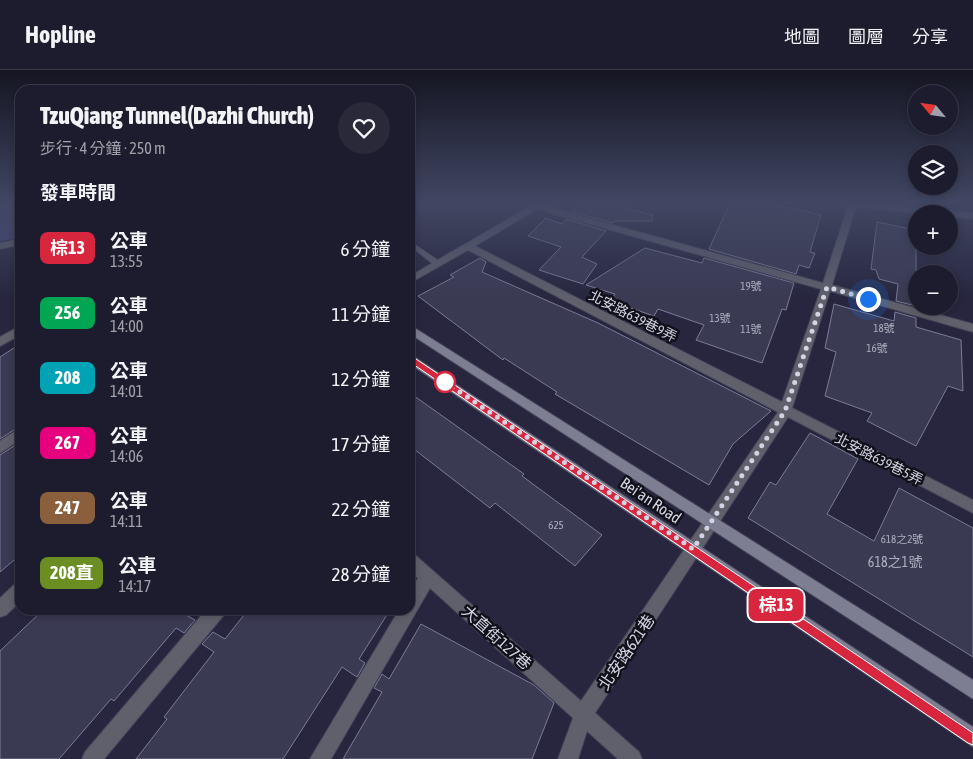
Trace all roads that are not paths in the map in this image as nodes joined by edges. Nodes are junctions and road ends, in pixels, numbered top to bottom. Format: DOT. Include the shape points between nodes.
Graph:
graph roads {
  1 [pos="487,235"];
  2 [pos="639,235"];
  3 [pos="841,235"];
  4 [pos="15,243"];
  5 [pos="0,246"];
  6 [pos="468,246"];
  7 [pos="415,247"];
  8 [pos="438,264"];
  9 [pos="415,277"];
  10 [pos="827,287"];
  11 [pos="973,328"];
  12 [pos="415,331"];
  13 [pos="15,333"];
  14 [pos="0,342"];
  15 [pos="415,361"];
  16 [pos="785,411"];
  17 [pos="15,437"];
  18 [pos="0,448"];
  19 [pos="973,507"];
  20 [pos="710,522"];
  21 [pos="693,549"];
  22 [pos="415,564"];
  23 [pos="428,576"];
  24 [pos="15,595"];
  25 [pos="415,598"];
  26 [pos="0,609"];
  27 [pos="212,615"];
  28 [pos="405,615"];
  29 [pos="973,690"];
  30 [pos="583,715"];
  31 [pos="973,738"];
  32 [pos="92,759"];
  33 [pos="320,759"];
  34 [pos="568,759"];
  35 [pos="632,759"];
  1 -- 6 [label="street"];
  2 -- 10 [label="street"];
  3 -- 10 [label="street, 北安路621巷"];
  4 -- 5 [label="street"];
  6 -- 8 [label="street"];
  6 -- 16 [label="street, 北安路639巷9弄"];
  7 -- 8 [label="lane"];
  8 -- 9 [label="street"];
  10 -- 11 [label="street"];
  10 -- 16 [label="street, 北安路621巷"];
  12 -- 20 [label="main road, Bei'an Road"];
  13 -- 14 [label="street"];
  15 -- 21 [label="main road, Bei'an Road"];
  16 -- 19 [label="street, 北安路639巷5弄"];
  16 -- 20 [label="street, 北安路621巷"];
  17 -- 18 [label="street"];
  20 -- 21 [label="street, 北安路621巷"];
  20 -- 29 [label="main road, Bei'an Road"];
  21 -- 30 [label="street, 北安路621巷"];
  21 -- 31 [label="main road, Bei'an Road"];
  22 -- 23 [label="street, 大直街127巷"];
  23 -- 25 [label="street"];
  23 -- 30 [label="street, 大直街127巷"];
  24 -- 26 [label="street"];
  27 -- 32 [label="street"];
  28 -- 33 [label="street"];
  30 -- 34 [label="street, 北安路621巷"];
  30 -- 35 [label="street, 大直街127巷"];
}
